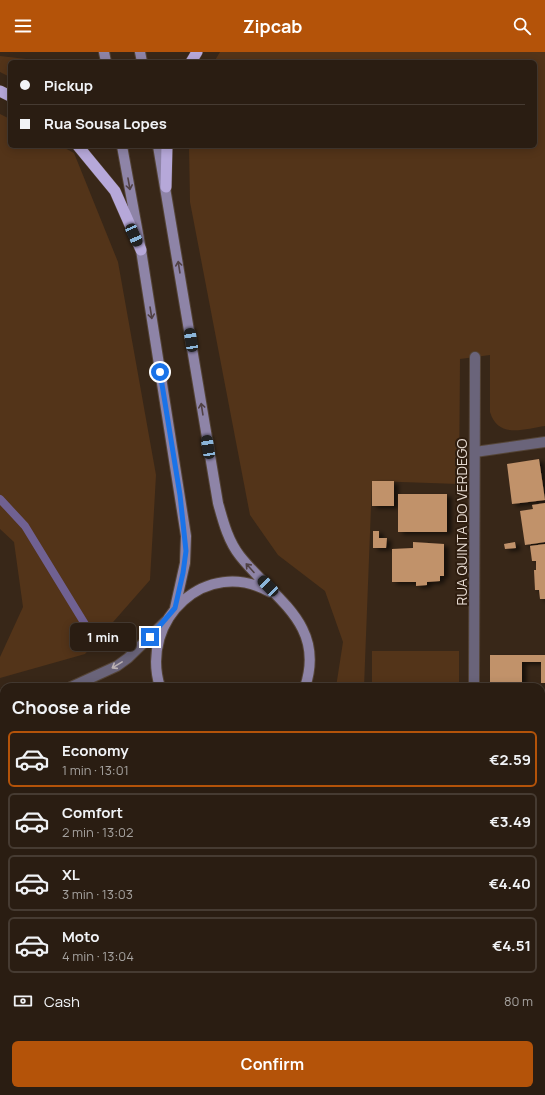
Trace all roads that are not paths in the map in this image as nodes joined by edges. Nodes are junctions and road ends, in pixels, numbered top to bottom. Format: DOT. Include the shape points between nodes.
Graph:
graph roads {
  1 [pos="80,148"];
  2 [pos="122,148"];
  3 [pos="158,148"];
  4 [pos="167,148"];
  5 [pos="166,187"];
  6 [pos="141,250"];
  7 [pos="475,357"];
  8 [pos="545,442"];
  9 [pos="475,452"];
  10 [pos="277,596"];
  11 [pos="175,608"];
  12 [pos="166,620"];
  13 [pos="81,683"];
  14 [pos="159,683"];
  15 [pos="306,683"];
  16 [pos="474,683"];
  1 -- 6 [label="highway" via="115,191"];
  2 -- 6 [label="main road, one-way"];
  3 -- 5 [label="main road"];
  4 -- 5 [label="highway"];
  10 -- 5 [label="main road, one-way" via="239,555 230,540 220,510"];
  6 -- 11 [label="main road, one-way" via="186,536 185,563"];
  7 -- 9 [label="street, RUA QUINTA DO VERDEGO"];
  8 -- 9 [label="street"];
  9 -- 16 [label="street, RUA QUINTA DO VERDEGO"];
  10 -- 11 [label="main road" via="252,585 224,583 197,591"];
  10 -- 15 [label="main road" via="292,611 304,630 310,658"];
  11 -- 12 [label="main road"];
  12 -- 13 [label="street, one-way" via="128,658"];
  12 -- 14 [label="main road" via="157,642 156,670"];
}
